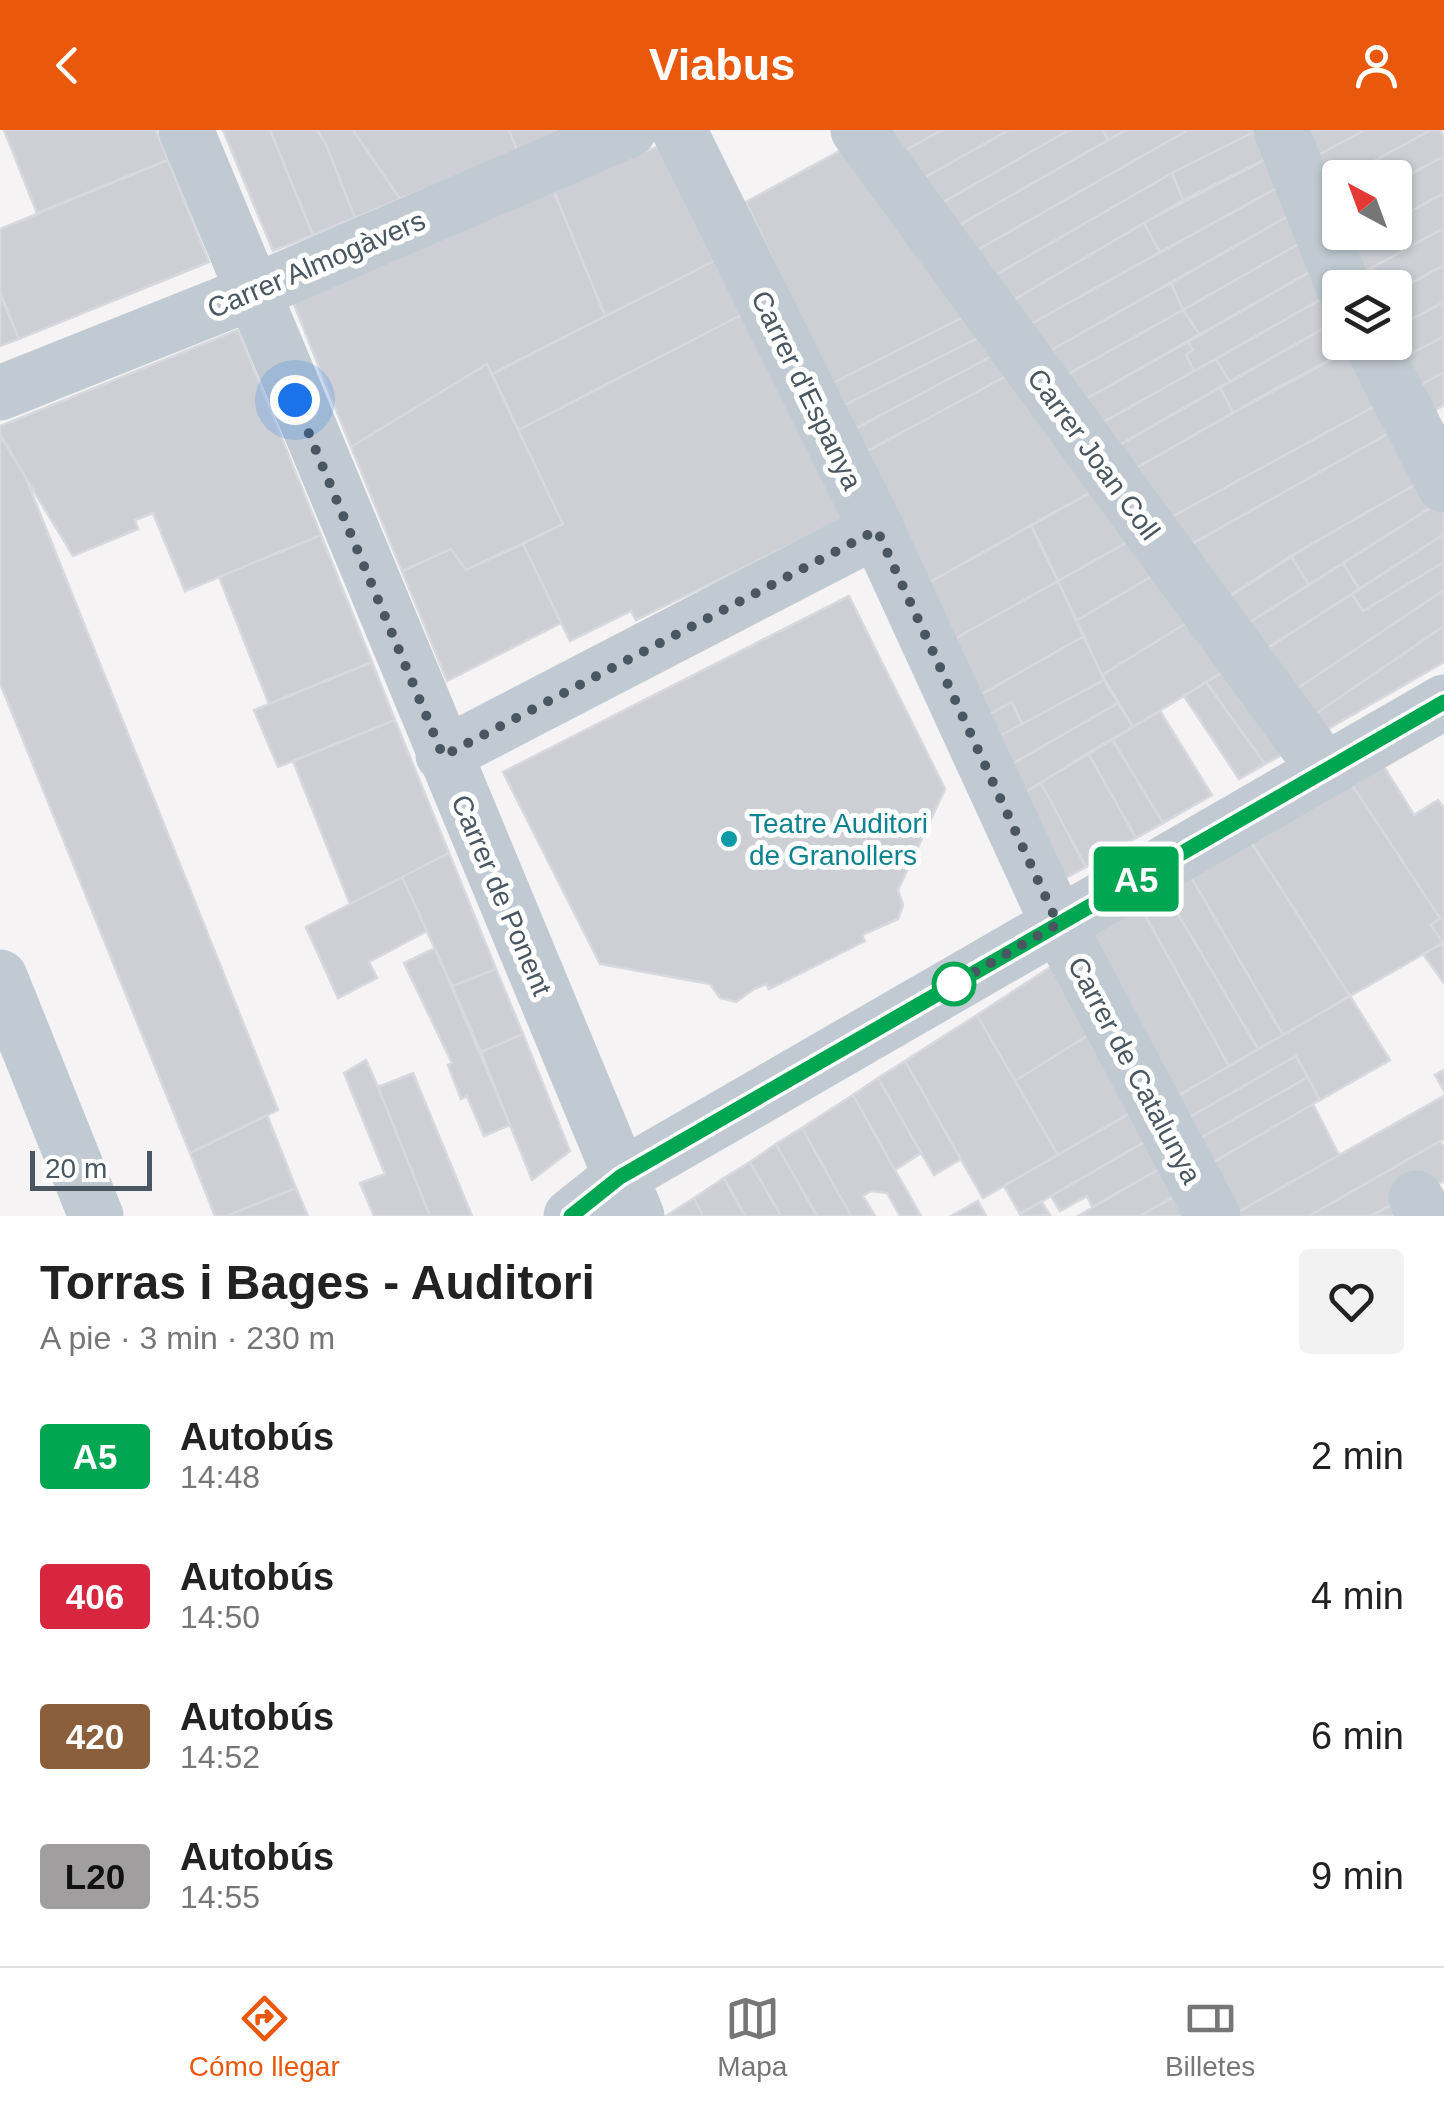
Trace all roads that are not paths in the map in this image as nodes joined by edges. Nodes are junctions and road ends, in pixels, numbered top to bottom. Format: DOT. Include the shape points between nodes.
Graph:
graph roads {
  1 [pos="186,130"];
  2 [pos="629,130"];
  3 [pos="679,130"];
  4 [pos="1280,130"];
  5 [pos="861,134"];
  6 [pos="1337,270"];
  7 [pos="251,293"];
  8 [pos="1379,360"];
  9 [pos="0,392"];
  10 [pos="1444,485"];
  11 [pos="877,530"];
  12 [pos="1444,702"];
  13 [pos="443,756"];
  14 [pos="1324,770"];
  15 [pos="1058,924"];
  16 [pos="0,976"];
  17 [pos="628,1196"];
  18 [pos="96,1216"];
  19 [pos="571,1216"];
  20 [pos="1213,1216"];
  1 -- 7 [label="street, Carrer de Ponent"];
  2 -- 7 [label="street, Carrer Almogàvers"];
  3 -- 11 [label="street, Carrer d'Espanya"];
  4 -- 6 [label="street"];
  5 -- 14 [label="street, Carrer Joan Coll"];
  7 -- 9 [label="street, Carrer Almogàvers"];
  7 -- 13 [label="street, Carrer de Ponent"];
  8 -- 10 [label="street"];
  11 -- 13 [label="street"];
  11 -- 15 [label="street, Carrer d'Espanya"];
  12 -- 14 [label="street"];
  13 -- 17 [label="street, Carrer de Ponent"];
  14 -- 15 [label="street"];
  15 -- 17 [label="street"];
  15 -- 20 [label="street, Carrer de Catalunya"];
  16 -- 18 [label="street"];
  17 -- 19 [label="street"];
}
